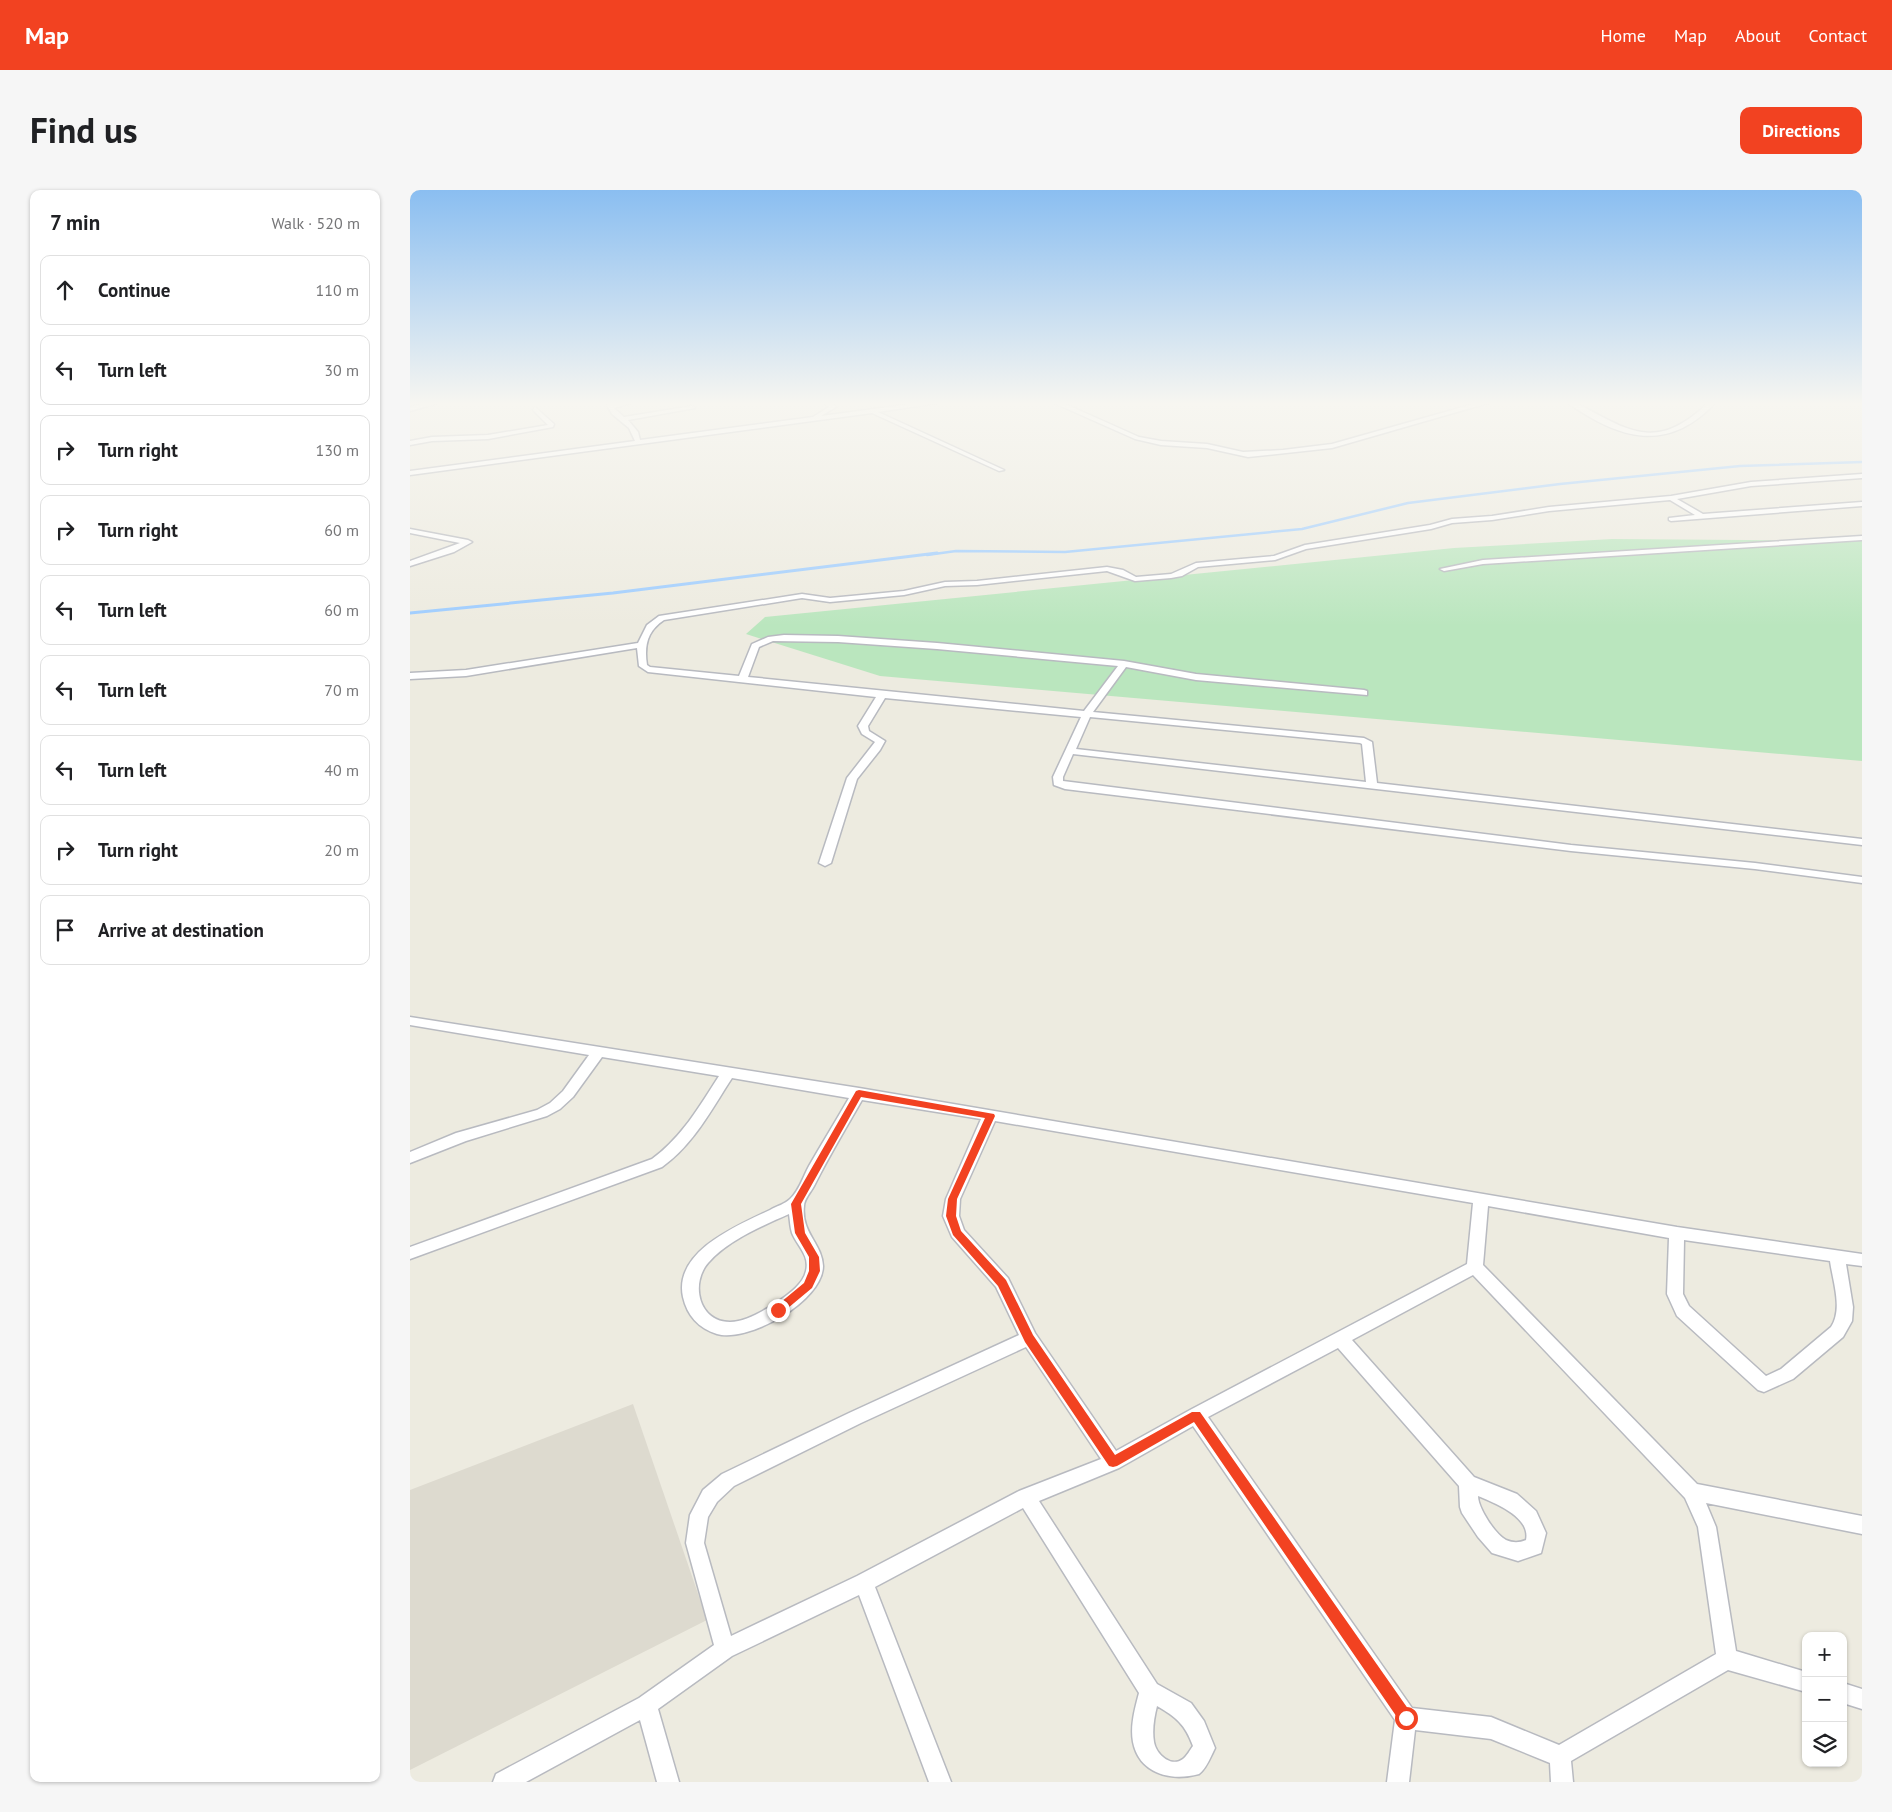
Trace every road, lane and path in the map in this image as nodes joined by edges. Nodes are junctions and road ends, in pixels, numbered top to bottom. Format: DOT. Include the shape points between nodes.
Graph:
graph roads {
  1 [pos="1844,477"];
  2 [pos="1671,498"];
  3 [pos="1862,504"];
  4 [pos="1700,515"];
  5 [pos="1671,519"];
  6 [pos="410,531"];
  7 [pos="1862,538"];
  8 [pos="410,564"];
  9 [pos="1444,569"];
  10 [pos="641,645"];
  11 [pos="1124,664"];
  12 [pos="410,676"];
  13 [pos="743,679"];
  14 [pos="1364,693"];
  15 [pos="882,695"];
  16 [pos="1087,714"];
  17 [pos="1070,751"];
  18 [pos="1372,786"];
  19 [pos="1862,842"];
  20 [pos="825,863"];
  21 [pos="1862,880"];
  22 [pos="410,1022"];
  23 [pos="598,1052"];
  24 [pos="728,1073"];
  25 [pos="859,1093"];
  26 [pos="990,1116"];
  27 [pos="410,1158"];
  28 [pos="1481,1198"];
  29 [pos="796,1204"];
  30 [pos="1676,1233"];
  31 [pos="410,1253"];
  32 [pos="1837,1256"];
  33 [pos="1862,1260"];
  34 [pos="1475,1267"];
  35 [pos="1029,1338"];
  36 [pos="1340,1339"];
  37 [pos="1196,1415"];
  38 [pos="1113,1462"];
  39 [pos="1468,1483"];
  40 [pos="1692,1492"];
  41 [pos="1026,1497"];
  42 [pos="1862,1525"];
  43 [pos="864,1583"];
  44 [pos="724,1649"];
  45 [pos="1727,1659"];
  46 [pos="1802,1681"];
  47 [pos="1150,1691"];
  48 [pos="1847,1694"];
  49 [pos="1862,1698"];
  50 [pos="646,1705"];
  51 [pos="1406,1718"];
  52 [pos="1560,1756"];
  53 [pos="504,1782"];
  54 [pos="668,1782"];
  55 [pos="940,1782"];
  56 [pos="1398,1782"];
  57 [pos="1562,1782"];
  1 -- 2 [label="street" via="1751,484"];
  2 -- 4 [label="street"];
  2 -- 10 [label="street" via="1452,521 1305,547 1274,558 1196,566 1171,576 1135,579 1107,569 945,584 904,593 830,600 802,596 662,618 654,622"];
  3 -- 4 [label="street"];
  4 -- 5 [label="street"];
  6 -- 8 [label="street" via="468,542"];
  7 -- 9 [label="street" via="1482,562"];
  10 -- 12 [label="street" via="457,674"];
  10 -- 13 [label="street" via="643,666 648,669"];
  11 -- 13 [label="street" via="937,646 784,638 755,646"];
  11 -- 14 [label="street" via="1196,677"];
  11 -- 16 [label="street"];
  13 -- 15 [label="street"];
  15 -- 16 [label="street"];
  15 -- 20 [label="street" via="863,726 866,732 880,741 852,778"];
  16 -- 17 [label="street"];
  16 -- 18 [label="street" via="1364,741 1367,742"];
  17 -- 18 [label="street"];
  17 -- 21 [label="street" via="1058,777 1058,783 1064,786"];
  18 -- 19 [label="street"];
  22 -- 23 [label="street"];
  23 -- 24 [label="street"];
  23 -- 27 [label="street" via="568,1094 555,1106"];
  24 -- 25 [label="street"];
  24 -- 31 [label="street" via="683,1141 657,1163"];
  25 -- 26 [label="street"];
  25 -- 29 [label="street"];
  26 -- 28 [label="street"];
  26 -- 35 [label="street" via="953,1199 951,1216 957,1233 1002,1283"];
  28 -- 30 [label="street"];
  28 -- 34 [label="street"];
  29 -- 29 [label="street" via="734,1234 696,1267 689,1288 692,1301 698,1315 710,1326 726,1330 757,1321 778,1310 808,1285 814,1271 814,1257 800,1233"];
  30 -- 32 [label="street"];
  30 -- 32 [label="street" via="1675,1294 1683,1311 1764,1386 1786,1374 1837,1332 1844,1321"];
  32 -- 33 [label="street"];
  34 -- 36 [label="street"];
  34 -- 40 [label="street"];
  35 -- 38 [label="street"];
  35 -- 44 [label="street" via="728,1480 710,1496 699,1515 695,1543"];
  36 -- 37 [label="street"];
  36 -- 39 [label="street"];
  37 -- 38 [label="street"];
  37 -- 51 [label="street"];
  38 -- 41 [label="street"];
  40 -- 42 [label="street"];
  40 -- 45 [label="street" via="1707,1526"];
  41 -- 43 [label="street"];
  41 -- 47 [label="street"];
  43 -- 44 [label="street"];
  43 -- 55 [label="street"];
  44 -- 50 [label="street"];
  45 -- 46 [label="street"];
  45 -- 52 [label="street"];
  48 -- 49 [label="street"];
  50 -- 53 [label="street"];
  50 -- 54 [label="street"];
  51 -- 52 [label="street" via="1491,1728"];
  51 -- 56 [label="street"];
  52 -- 57 [label="street"];
}
